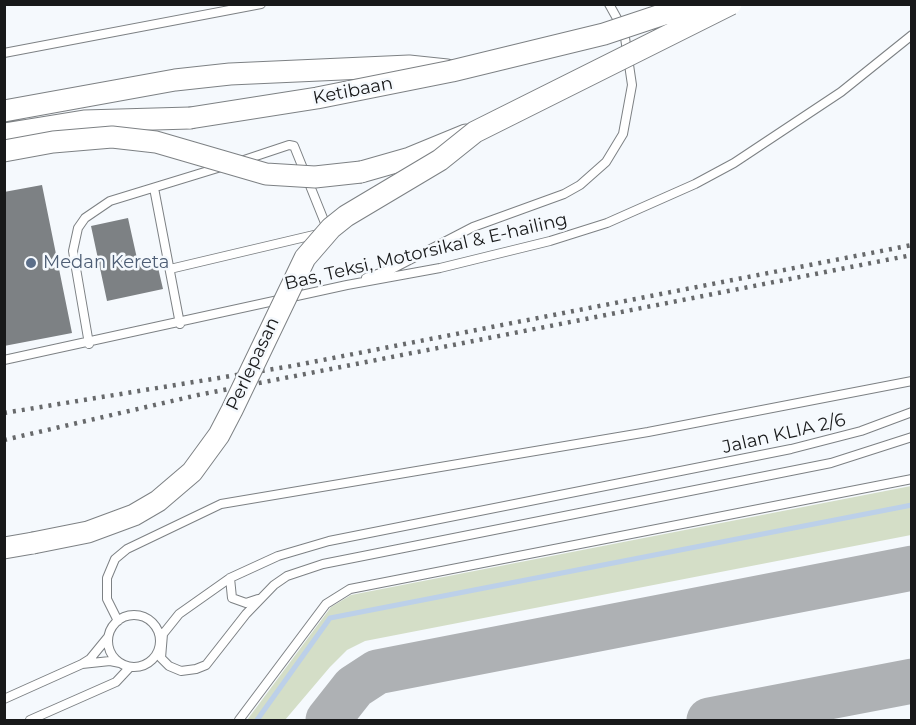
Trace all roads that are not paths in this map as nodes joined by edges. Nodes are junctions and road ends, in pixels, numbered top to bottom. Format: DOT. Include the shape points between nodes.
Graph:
graph roads {
  1 [pos="261,4"];
  2 [pos="609,4"];
  3 [pos="694,4"];
  4 [pos="732,4"];
  5 [pos="912,35"];
  6 [pos="4,53"];
  7 [pos="452,70"];
  8 [pos="27,107"];
  9 [pos="4,111"];
  10 [pos="4,121"];
  11 [pos="475,132"];
  12 [pos="4,134"];
  13 [pos="4,152"];
  14 [pos="154,188"];
  15 [pos="170,269"];
  16 [pos="347,285"];
  17 [pos="180,324"];
  18 [pos="89,344"];
  19 [pos="4,360"];
  20 [pos="912,381"];
  21 [pos="912,412"];
  22 [pos="912,437"];
  23 [pos="912,479"];
  24 [pos="4,546"];
  25 [pos="231,578"];
  26 [pos="259,598"];
  27 [pos="118,621"];
  28 [pos="109,635"];
  29 [pos="160,643"];
  30 [pos="82,664"];
  31 [pos="126,665"];
  32 [pos="4,699"];
  33 [pos="30,720"];
  34 [pos="239,720"];
  1 -- 6 [label="lane"];
  2 -- 16 [label="lane" via="624,32 632,85 623,134 606,162 564,194 473,227 394,267"];
  3 -- 7 [label="main road, Ketibaan, bridge" via="604,34"];
  4 -- 11 [label="main road, bridge"];
  5 -- 16 [label="lane, Bas, Teksi, Motorsikal & E-hailing" via="815,111 734,163 652,205 550,241 440,268"];
  7 -- 8 [label="main road" via="409,66 261,72 175,80"];
  7 -- 12 [label="main road, Ketibaan, bridge" via="317,98 190,118 84,121"];
  8 -- 9 [label="main road"];
  8 -- 10 [label="lane"];
  11 -- 13 [label="main road, bridge" via="384,167 337,177 266,174 156,142 112,136"];
  11 -- 24 [label="main road, Perlepasan, bridge" via="440,160 346,216 316,243 294,278 219,435 177,487 114,524"];
  14 -- 15 [label="lane"];
  14 -- 15 [label="lane" via="294,146 327,224 322,233"];
  14 -- 18 [label="lane" via="94,210 78,228 73,251"];
  15 -- 17 [label="lane"];
  16 -- 17 [label="lane, Bas, Teksi, Motorsikal & E-hailing"];
  17 -- 18 [label="lane, Bas, Teksi, Motorsikal & E-hailing"];
  18 -- 19 [label="lane, Bas, Teksi, Motorsikal & E-hailing"];
  20 -- 27 [label="lane" via="648,432 221,504 127,549 115,559 107,578 107,599"];
  21 -- 25 [label="lane, Jalan KLIA 2/6" via="835,439 329,541 278,556"];
  22 -- 26 [label="lane" via="831,463 323,564 287,576"];
  23 -- 34 [label="lane" via="350,589 326,604"];
  25 -- 26 [label="lane" via="230,592 238,602"];
  25 -- 29 [label="lane, Jalan KLIA 2/6" via="174,619"];
  26 -- 29 [label="lane" via="212,660 201,667 181,670 169,666 161,658"];
  27 -- 28 [label="lane"];
  27 -- 29 [label="lane" via="134,615 150,621"];
  28 -- 30 [label="lane"];
  28 -- 31 [label="lane" via="111,651"];
  29 -- 31 [label="lane" via="158,652 147,664"];
  30 -- 31 [label="lane" via="110,661"];
  30 -- 32 [label="lane"];
  31 -- 33 [label="lane" via="116,682"];
}
